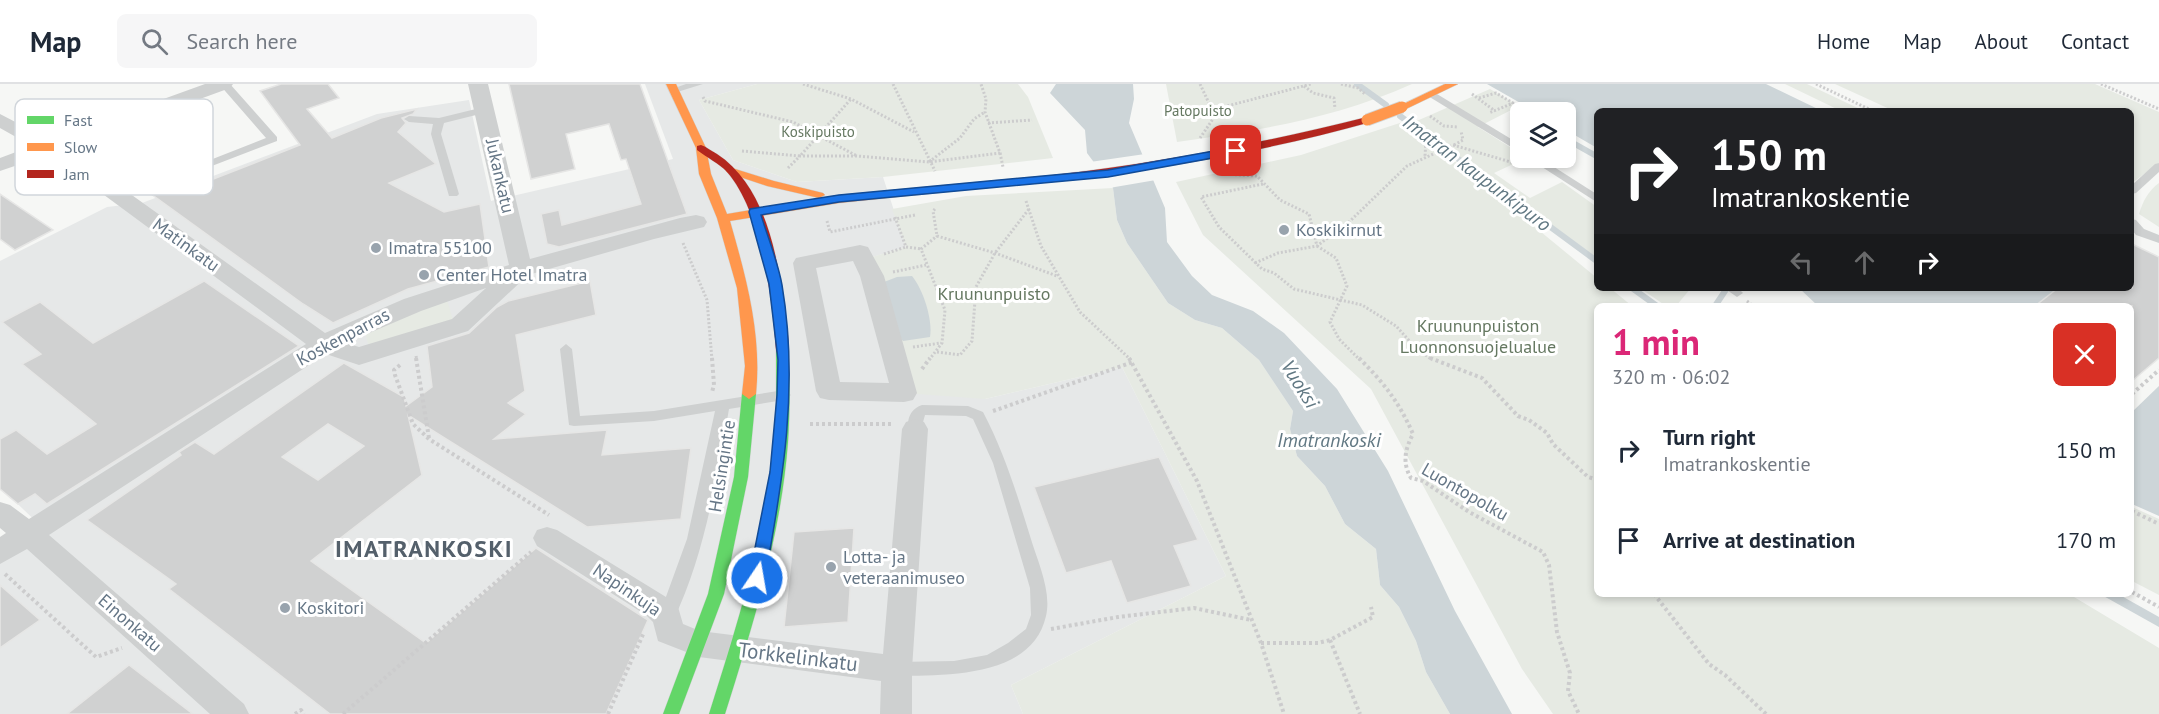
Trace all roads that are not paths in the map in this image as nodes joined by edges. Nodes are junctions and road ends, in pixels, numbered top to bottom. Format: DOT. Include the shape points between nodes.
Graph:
graph roads {
  1 [pos="224,84"];
  2 [pos="478,84"];
  3 [pos="696,84"];
  4 [pos="1454,84"];
  5 [pos="673,87"];
  6 [pos="1432,94"];
  7 [pos="181,99"];
  8 [pos="484,110"];
  9 [pos="409,118"];
  10 [pos="0,120"];
  11 [pos="439,121"];
  12 [pos="15,128"];
  13 [pos="1510,143"];
  14 [pos="700,148"];
  15 [pos="15,159"];
  16 [pos="213,162"];
  17 [pos="0,165"];
  18 [pos="2159,166"];
  19 [pos="1541,168"];
  20 [pos="732,171"];
  21 [pos="2134,189"];
  22 [pos="453,194"];
  23 [pos="115,195"];
  24 [pos="1594,198"];
  25 [pos="839,199"];
  26 [pos="754,212"];
  27 [pos="723,218"];
  28 [pos="686,224"];
  29 [pos="2134,225"];
  30 [pos="2159,239"];
  31 [pos="521,269"];
  32 [pos="323,344"];
  33 [pos="566,350"];
  34 [pos="904,393"];
  35 [pos="784,395"];
  36 [pos="750,399"];
  37 [pos="715,406"];
  38 [pos="915,429"];
  39 [pos="0,513"];
  40 [pos="27,534"];
  41 [pos="548,538"];
  42 [pos="0,552"];
  43 [pos="661,611"];
  44 [pos="699,644"];
  45 [pos="738,650"];
  46 [pos="897,669"];
  47 [pos="233,714"];
  48 [pos="671,714"];
  49 [pos="717,714"];
  50 [pos="896,714"];
  1 -- 7 [label="street"];
  1 -- 16 [label="lane" via="273,139"];
  2 -- 8 [label="street, Jukankatu"];
  3 -- 5 [label="lane"];
  4 -- 6 [label="main road"];
  5 -- 14 [label="main road, Helsingintie"];
  6 -- 13 [label="lane"];
  6 -- 25 [label="main road, bridge" via="1321,133 1108,173"];
  8 -- 11 [label="lane"];
  8 -- 31 [label="street, Jukankatu"];
  9 -- 11 [label="lane"];
  10 -- 12 [label="street, Matinkatu"];
  11 -- 22 [label="lane" via="436,134"];
  14 -- 20 [label="main road"];
  14 -- 27 [label="main road, Helsingintie" via="705,174"];
  15 -- 17 [label="street"];
  18 -- 21 [label="lane"];
  19 -- 24 [label="lane"];
  20 -- 25 [label="main road"];
  20 -- 26 [label="main road"];
  23 -- 32 [label="street, Matinkatu"];
  25 -- 26 [label="main road"];
  26 -- 27 [label="main road"];
  26 -- 35 [label="main road" via="776,284"];
  27 -- 36 [label="main road, Helsingintie" via="747,315 752,366"];
  28 -- 31 [label="street, Koskenparras"];
  29 -- 30 [label="lane" via="2140,232"];
  31 -- 32 [label="street, Koskenparras" via="418,301"];
  31 -- 32 [label="street, Matinkatu" via="460,325 359,356"];
  32 -- 40 [label="street, Koskenparras"];
  33 -- 37 [label="lane" via="574,421 654,416"];
  34 -- 34 [label="street" via="829,391 804,263 860,252 872,276"];
  35 -- 36 [label="lane"];
  35 -- 45 [label="main road" via="769,523"];
  36 -- 37 [label="lane"];
  36 -- 44 [label="main road, Helsingintie" via="732,523 716,594"];
  37 -- 43 [label="lane" via="703,508 679,591"];
  38 -- 46 [label="street"];
  38 -- 46 [label="lane" via="916,415 922,410 968,411 978,416 1000,463 1038,588 1039,615 1032,633 990,662 954,668"];
  39 -- 40 [label="street, Einonkatu"];
  40 -- 42 [label="street, Koskenparras"];
  40 -- 47 [label="street, Einonkatu"];
  41 -- 43 [label="street, Napinkuja"];
  43 -- 44 [label="street, Napinkuja" via="669,632"];
  44 -- 45 [label="street, Torkkelinkatu"];
  44 -- 48 [label="main road, Helsingintie"];
  45 -- 46 [label="street, Torkkelinkatu"];
  45 -- 49 [label="main road"];
  46 -- 50 [label="street"];
}
